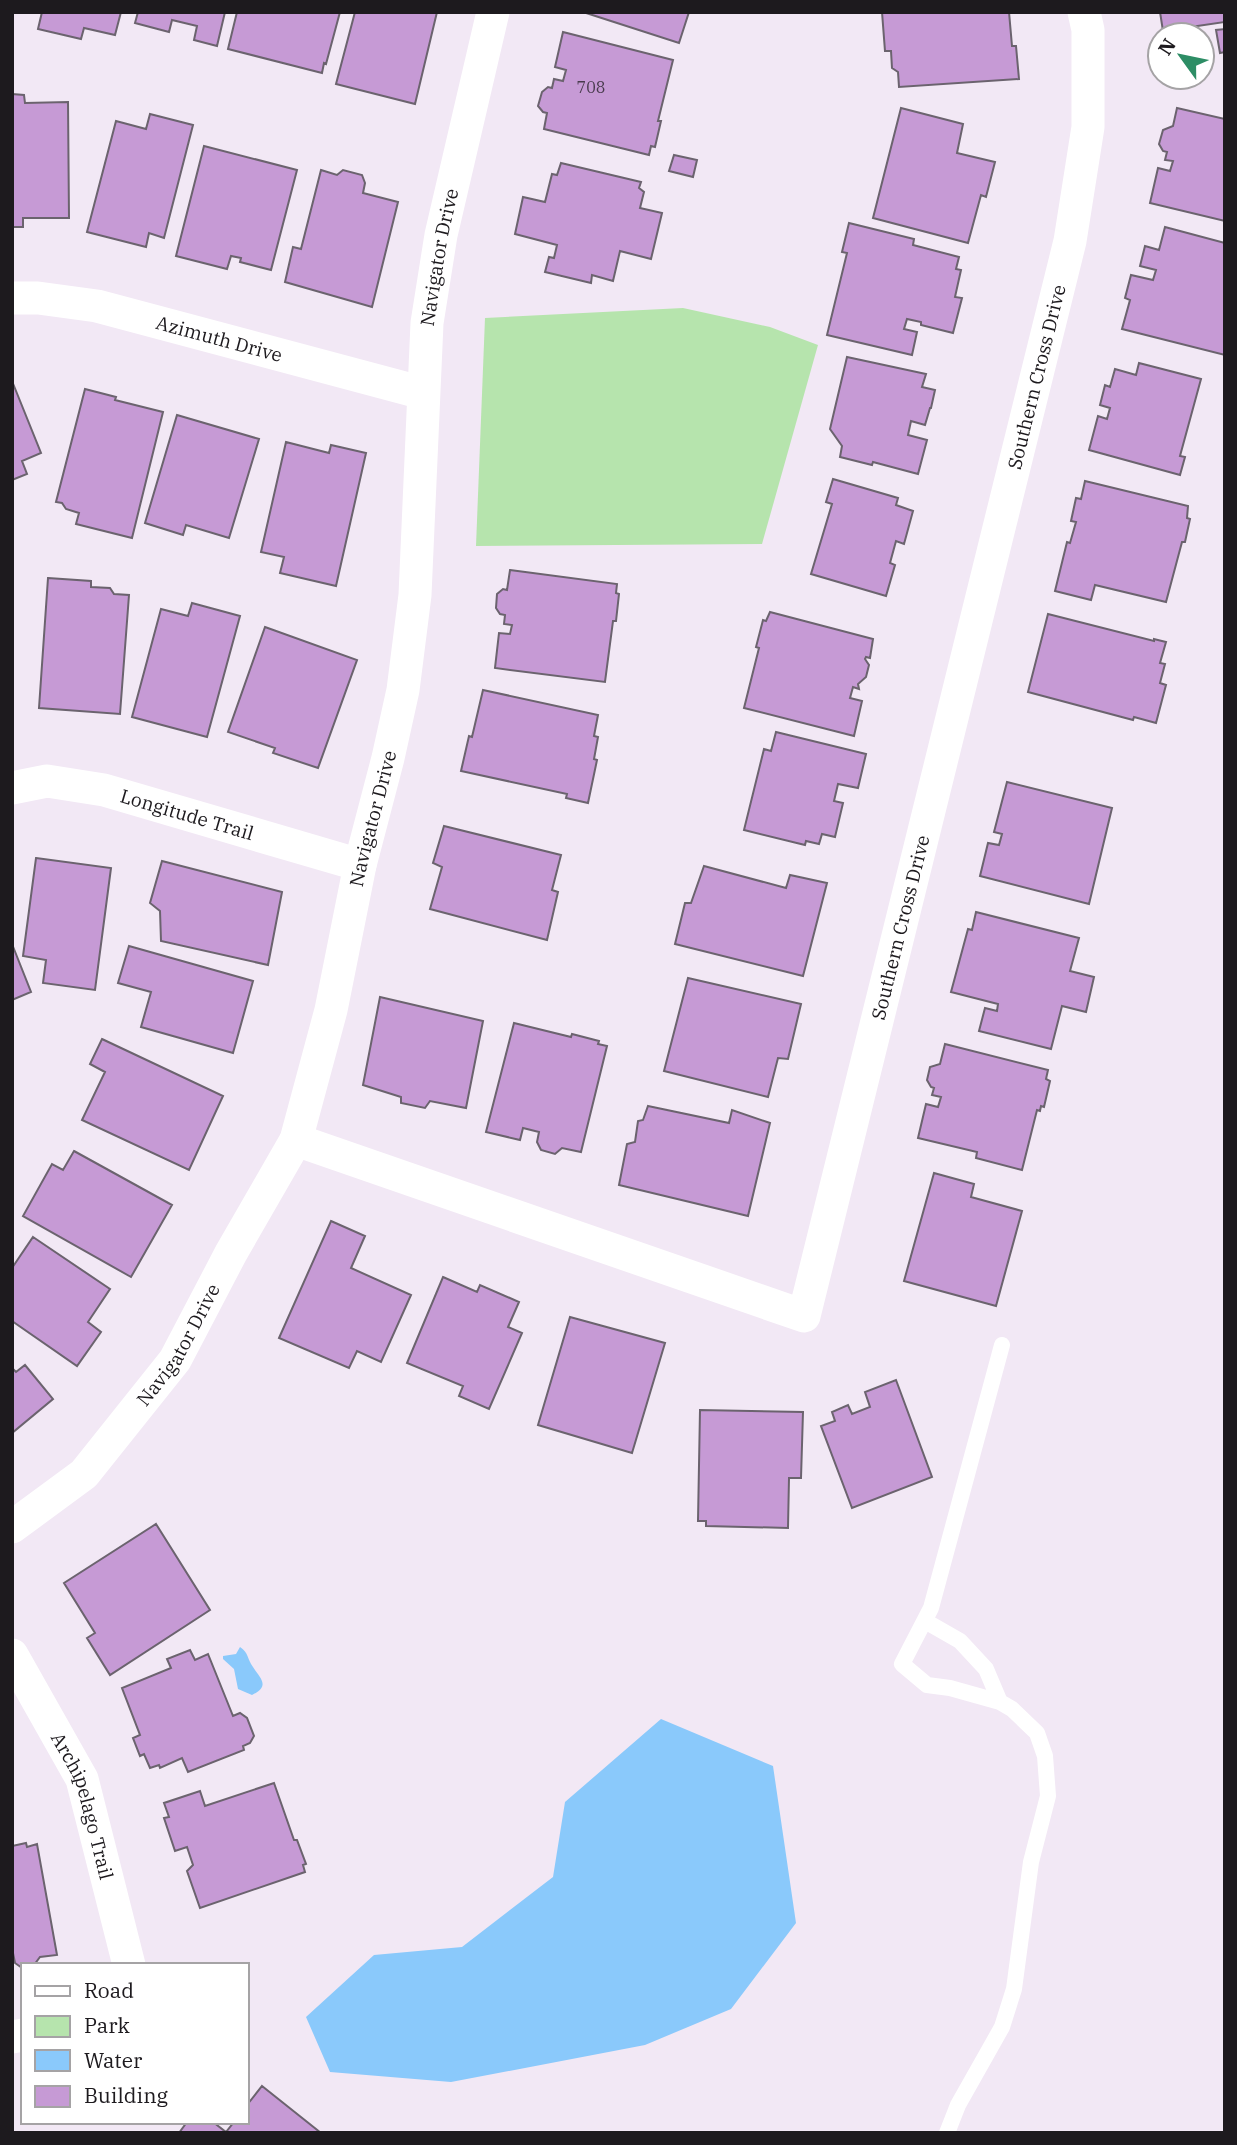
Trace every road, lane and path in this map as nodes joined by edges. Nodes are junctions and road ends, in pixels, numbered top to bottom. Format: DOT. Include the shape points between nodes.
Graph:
graph roads {
  1 [pos="493,12"];
  2 [pos="1084,12"];
  3 [pos="12,298"];
  4 [pos="423,393"];
  5 [pos="12,788"];
  6 [pos="360,865"];
  7 [pos="296,1140"];
  8 [pos="1002,1345"];
  9 [pos="12,1527"];
  10 [pos="925,1621"];
  11 [pos="12,1655"];
  12 [pos="1000,1702"];
  13 [pos="128,1963"];
  14 [pos="947,2133"];
  1 -- 4 [label="street, Navigator Drive" via="441,235 427,323"];
  2 -- 7 [label="street, Southern Cross Drive" via="1088,127 1070,241 804,1315"];
  3 -- 4 [label="street, Azimuth Drive" via="97,306"];
  4 -- 6 [label="street, Navigator Drive" via="415,595 403,690"];
  5 -- 6 [label="street, Longitude Trail" via="47,781 104,790"];
  6 -- 7 [label="street, Navigator Drive" via="331,1010"];
  7 -- 9 [label="street, Navigator Drive" via="175,1360 84,1474"];
  8 -- 10 [label="lane"];
  10 -- 12 [label="lane" via="960,1641 986,1669"];
  10 -- 12 [label="lane" via="902,1664 927,1685"];
  11 -- 13 [label="street, Archipelago Trail" via="82,1779"];
  12 -- 14 [label="lane" via="1037,1733 1045,1756 1048,1796 1031,1862 1014,1989 1002,2027"];
}
